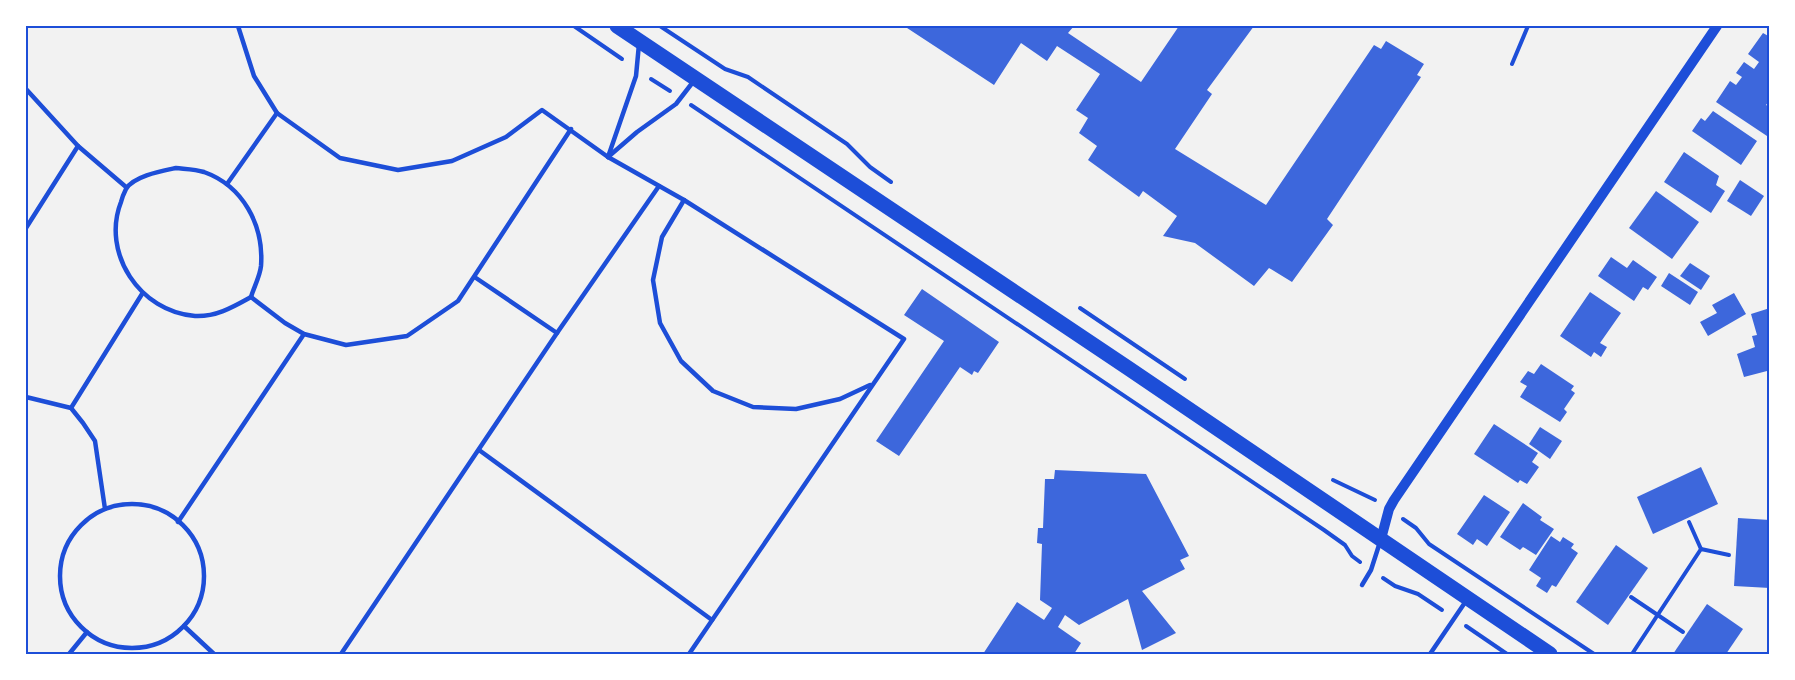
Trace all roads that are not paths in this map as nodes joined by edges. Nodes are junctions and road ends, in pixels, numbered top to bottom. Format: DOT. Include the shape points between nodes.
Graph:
graph roads {
  1 [pos="238,26"];
  2 [pos="617,26"];
  3 [pos="1717,26"];
  4 [pos="640,41"];
  5 [pos="695,79"];
  6 [pos="26,89"];
  7 [pos="277,113"];
  8 [pos="571,129"];
  9 [pos="78,146"];
  10 [pos="608,157"];
  11 [pos="227,184"];
  12 [pos="659,186"];
  13 [pos="126,188"];
  14 [pos="684,200"];
  15 [pos="26,228"];
  16 [pos="476,278"];
  17 [pos="142,294"];
  18 [pos="251,297"];
  19 [pos="557,333"];
  20 [pos="304,334"];
  21 [pos="873,384"];
  22 [pos="26,397"];
  23 [pos="72,408"];
  24 [pos="479,450"];
  25 [pos="105,509"];
  26 [pos="178,522"];
  27 [pos="1381,539"];
  28 [pos="1362,585"];
  29 [pos="1468,599"];
  30 [pos="712,620"];
  31 [pos="184,626"];
  32 [pos="87,632"];
  33 [pos="69,654"];
  34 [pos="214,654"];
  35 [pos="341,654"];
  36 [pos="689,654"];
  37 [pos="1430,654"];
  38 [pos="1550,654"];
  1 -- 7 [label="lane" via="254,76"];
  2 -- 4 [label="main road"];
  3 -- 27 [label="street" via="1394,500"];
  4 -- 5 [label="main road"];
  4 -- 10 [label="lane" via="636,69"];
  5 -- 10 [label="lane" via="681,99"];
  5 -- 27 [label="main road"];
  6 -- 9 [label="lane"];
  7 -- 8 [label="lane" via="340,158 398,170 452,160 506,137 542,110"];
  7 -- 11 [label="lane"];
  8 -- 10 [label="lane"];
  8 -- 16 [label="lane"];
  9 -- 13 [label="lane"];
  9 -- 15 [label="lane"];
  10 -- 12 [label="lane"];
  11 -- 13 [label="lane" via="202,171 176,168 150,174"];
  11 -- 18 [label="lane" via="251,213 260,236 261,267"];
  12 -- 14 [label="lane"];
  12 -- 19 [label="lane"];
  13 -- 17 [label="lane" via="116,214 116,243 125,271"];
  14 -- 21 [label="lane" via="904,339"];
  14 -- 21 [label="lane" via="662,237 653,280 660,323 681,361 713,391 753,407 796,409 840,399"];
  16 -- 19 [label="lane"];
  16 -- 20 [label="lane" via="458,302 407,336 346,345"];
  17 -- 18 [label="lane" via="167,309 195,316 224,312"];
  17 -- 23 [label="lane"];
  18 -- 20 [label="lane"];
  19 -- 24 [label="lane"];
  20 -- 26 [label="lane"];
  21 -- 30 [label="lane"];
  22 -- 23 [label="lane"];
  23 -- 25 [label="lane" via="95,441"];
  24 -- 30 [label="lane"];
  24 -- 35 [label="lane"];
  25 -- 26 [label="lane" via="128,504 152,507"];
  25 -- 32 [label="lane" via="85,522 70,540 61,563 61,587 68,610"];
  26 -- 31 [label="lane" via="195,541 205,576 201,600"];
  27 -- 28 [label="lane"];
  27 -- 29 [label="main road"];
  29 -- 37 [label="lane"];
  29 -- 38 [label="main road"];
  30 -- 36 [label="lane"];
  31 -- 32 [label="lane" via="172,637 150,646 126,649"];
  31 -- 34 [label="lane"];
  32 -- 33 [label="lane"];
}
